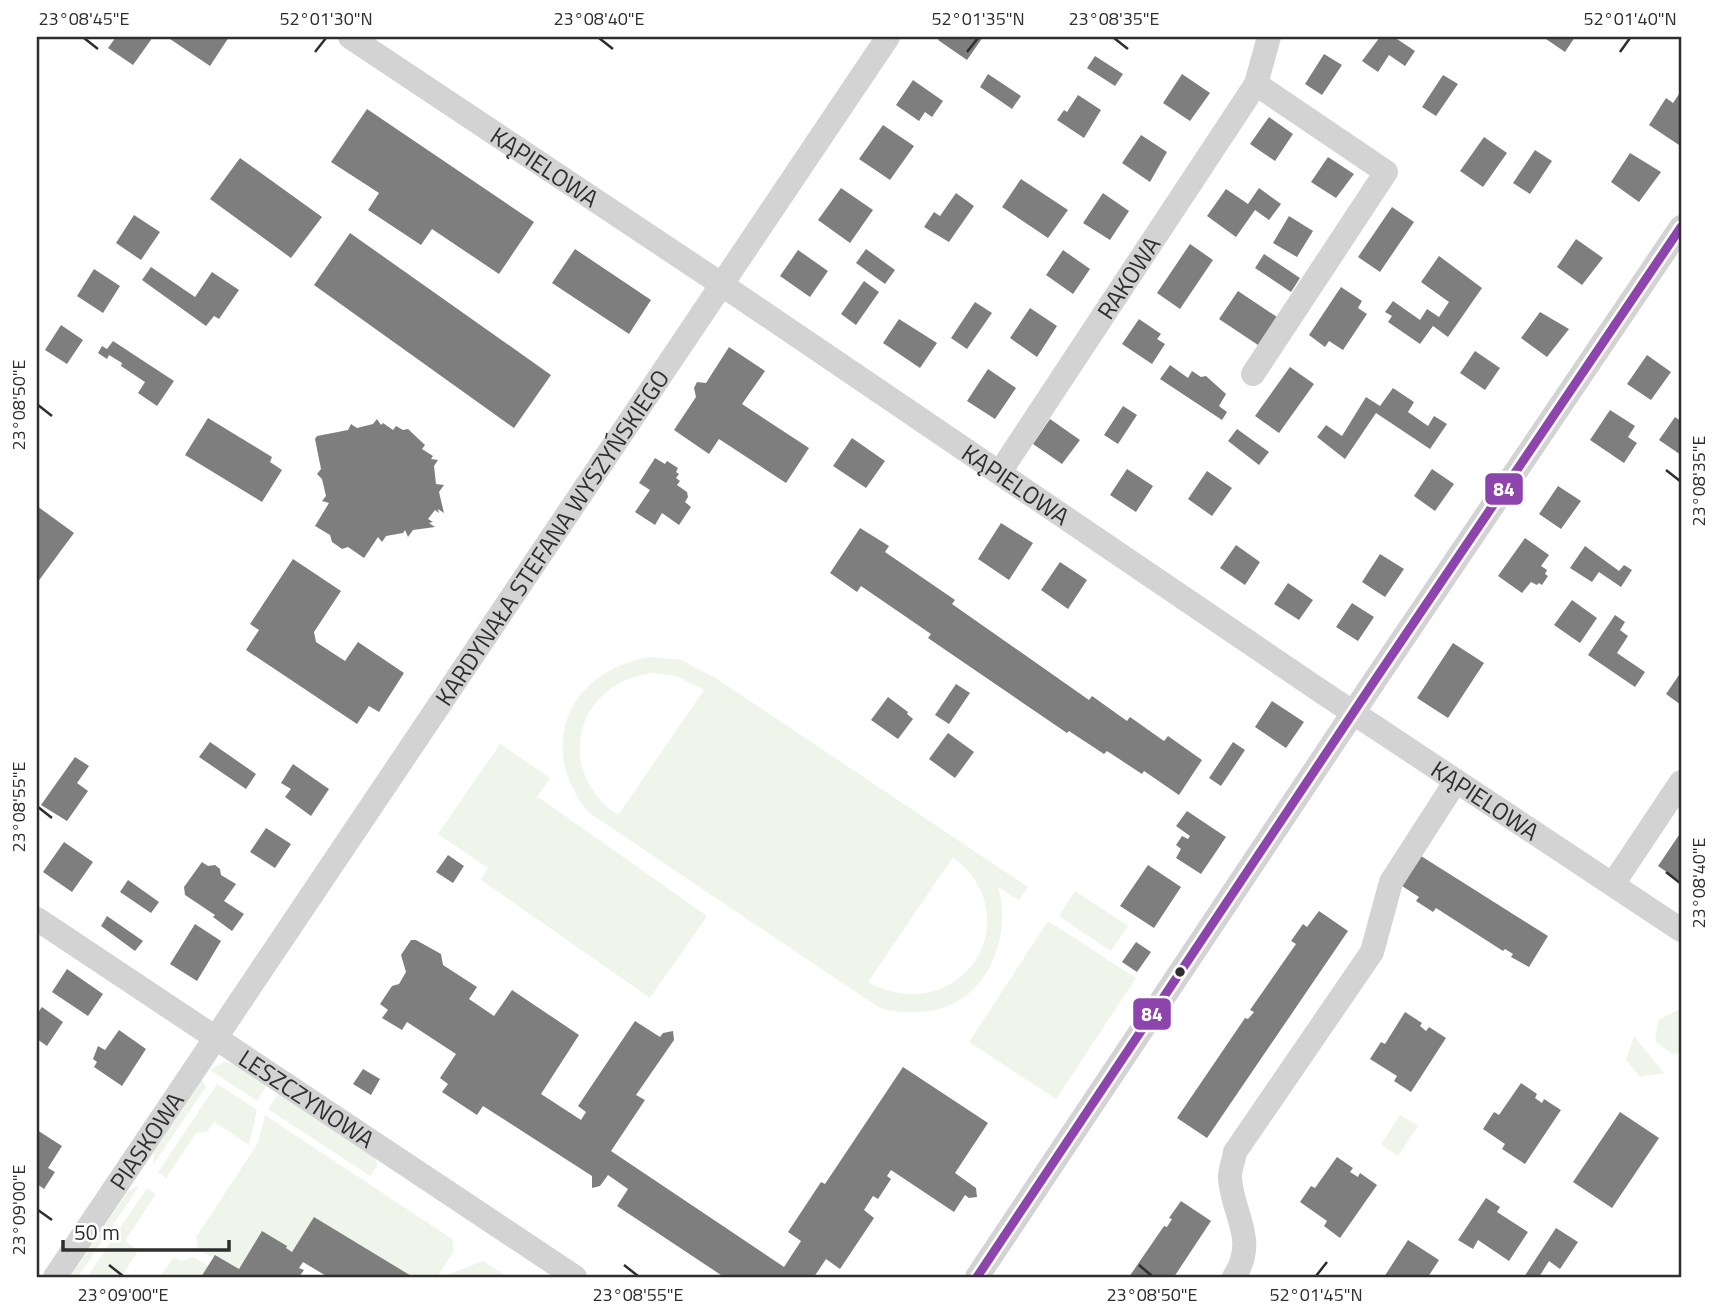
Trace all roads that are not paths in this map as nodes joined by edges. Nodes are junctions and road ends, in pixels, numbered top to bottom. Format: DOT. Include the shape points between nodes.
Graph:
graph roads {
  1 [pos="350,37"];
  2 [pos="888,37"];
  3 [pos="1269,37"];
  4 [pos="1256,84"];
  5 [pos="1681,227"];
  6 [pos="721,284"];
  7 [pos="1253,374"];
  8 [pos="1000,472"];
  9 [pos="1353,713"];
  10 [pos="1456,781"];
  11 [pos="1681,782"];
  12 [pos="1613,884"];
  13 [pos="37,919"];
  14 [pos="1681,930"];
  15 [pos="215,1038"];
  16 [pos="55,1277"];
  17 [pos="575,1277"];
  18 [pos="977,1277"];
  19 [pos="1234,1277"];
  1 -- 6 [label="street, KĄPIELOWA"];
  2 -- 6 [label="street, KARDYNAŁA STEFANA WYSZYŃSKIEGO"];
  3 -- 4 [label="street, RAKOWA"];
  4 -- 7 [label="street" via="1386,172"];
  4 -- 8 [label="street, RAKOWA"];
  5 -- 9 [label="street"];
  6 -- 8 [label="street, KĄPIELOWA"];
  6 -- 15 [label="street, KARDYNAŁA STEFANA WYSZYŃSKIEGO"];
  8 -- 9 [label="street, KĄPIELOWA"];
  9 -- 10 [label="street, KĄPIELOWA"];
  9 -- 18 [label="street"];
  10 -- 12 [label="street, KĄPIELOWA"];
  10 -- 19 [label="street" via="1391,882 1372,952 1235,1152 1230,1178 1246,1237"];
  11 -- 12 [label="street"];
  12 -- 14 [label="street, KĄPIELOWA"];
  13 -- 15 [label="street, LESZCZYNOWA"];
  15 -- 16 [label="street, PIASKOWA"];
  15 -- 17 [label="street, LESZCZYNOWA"];
}
